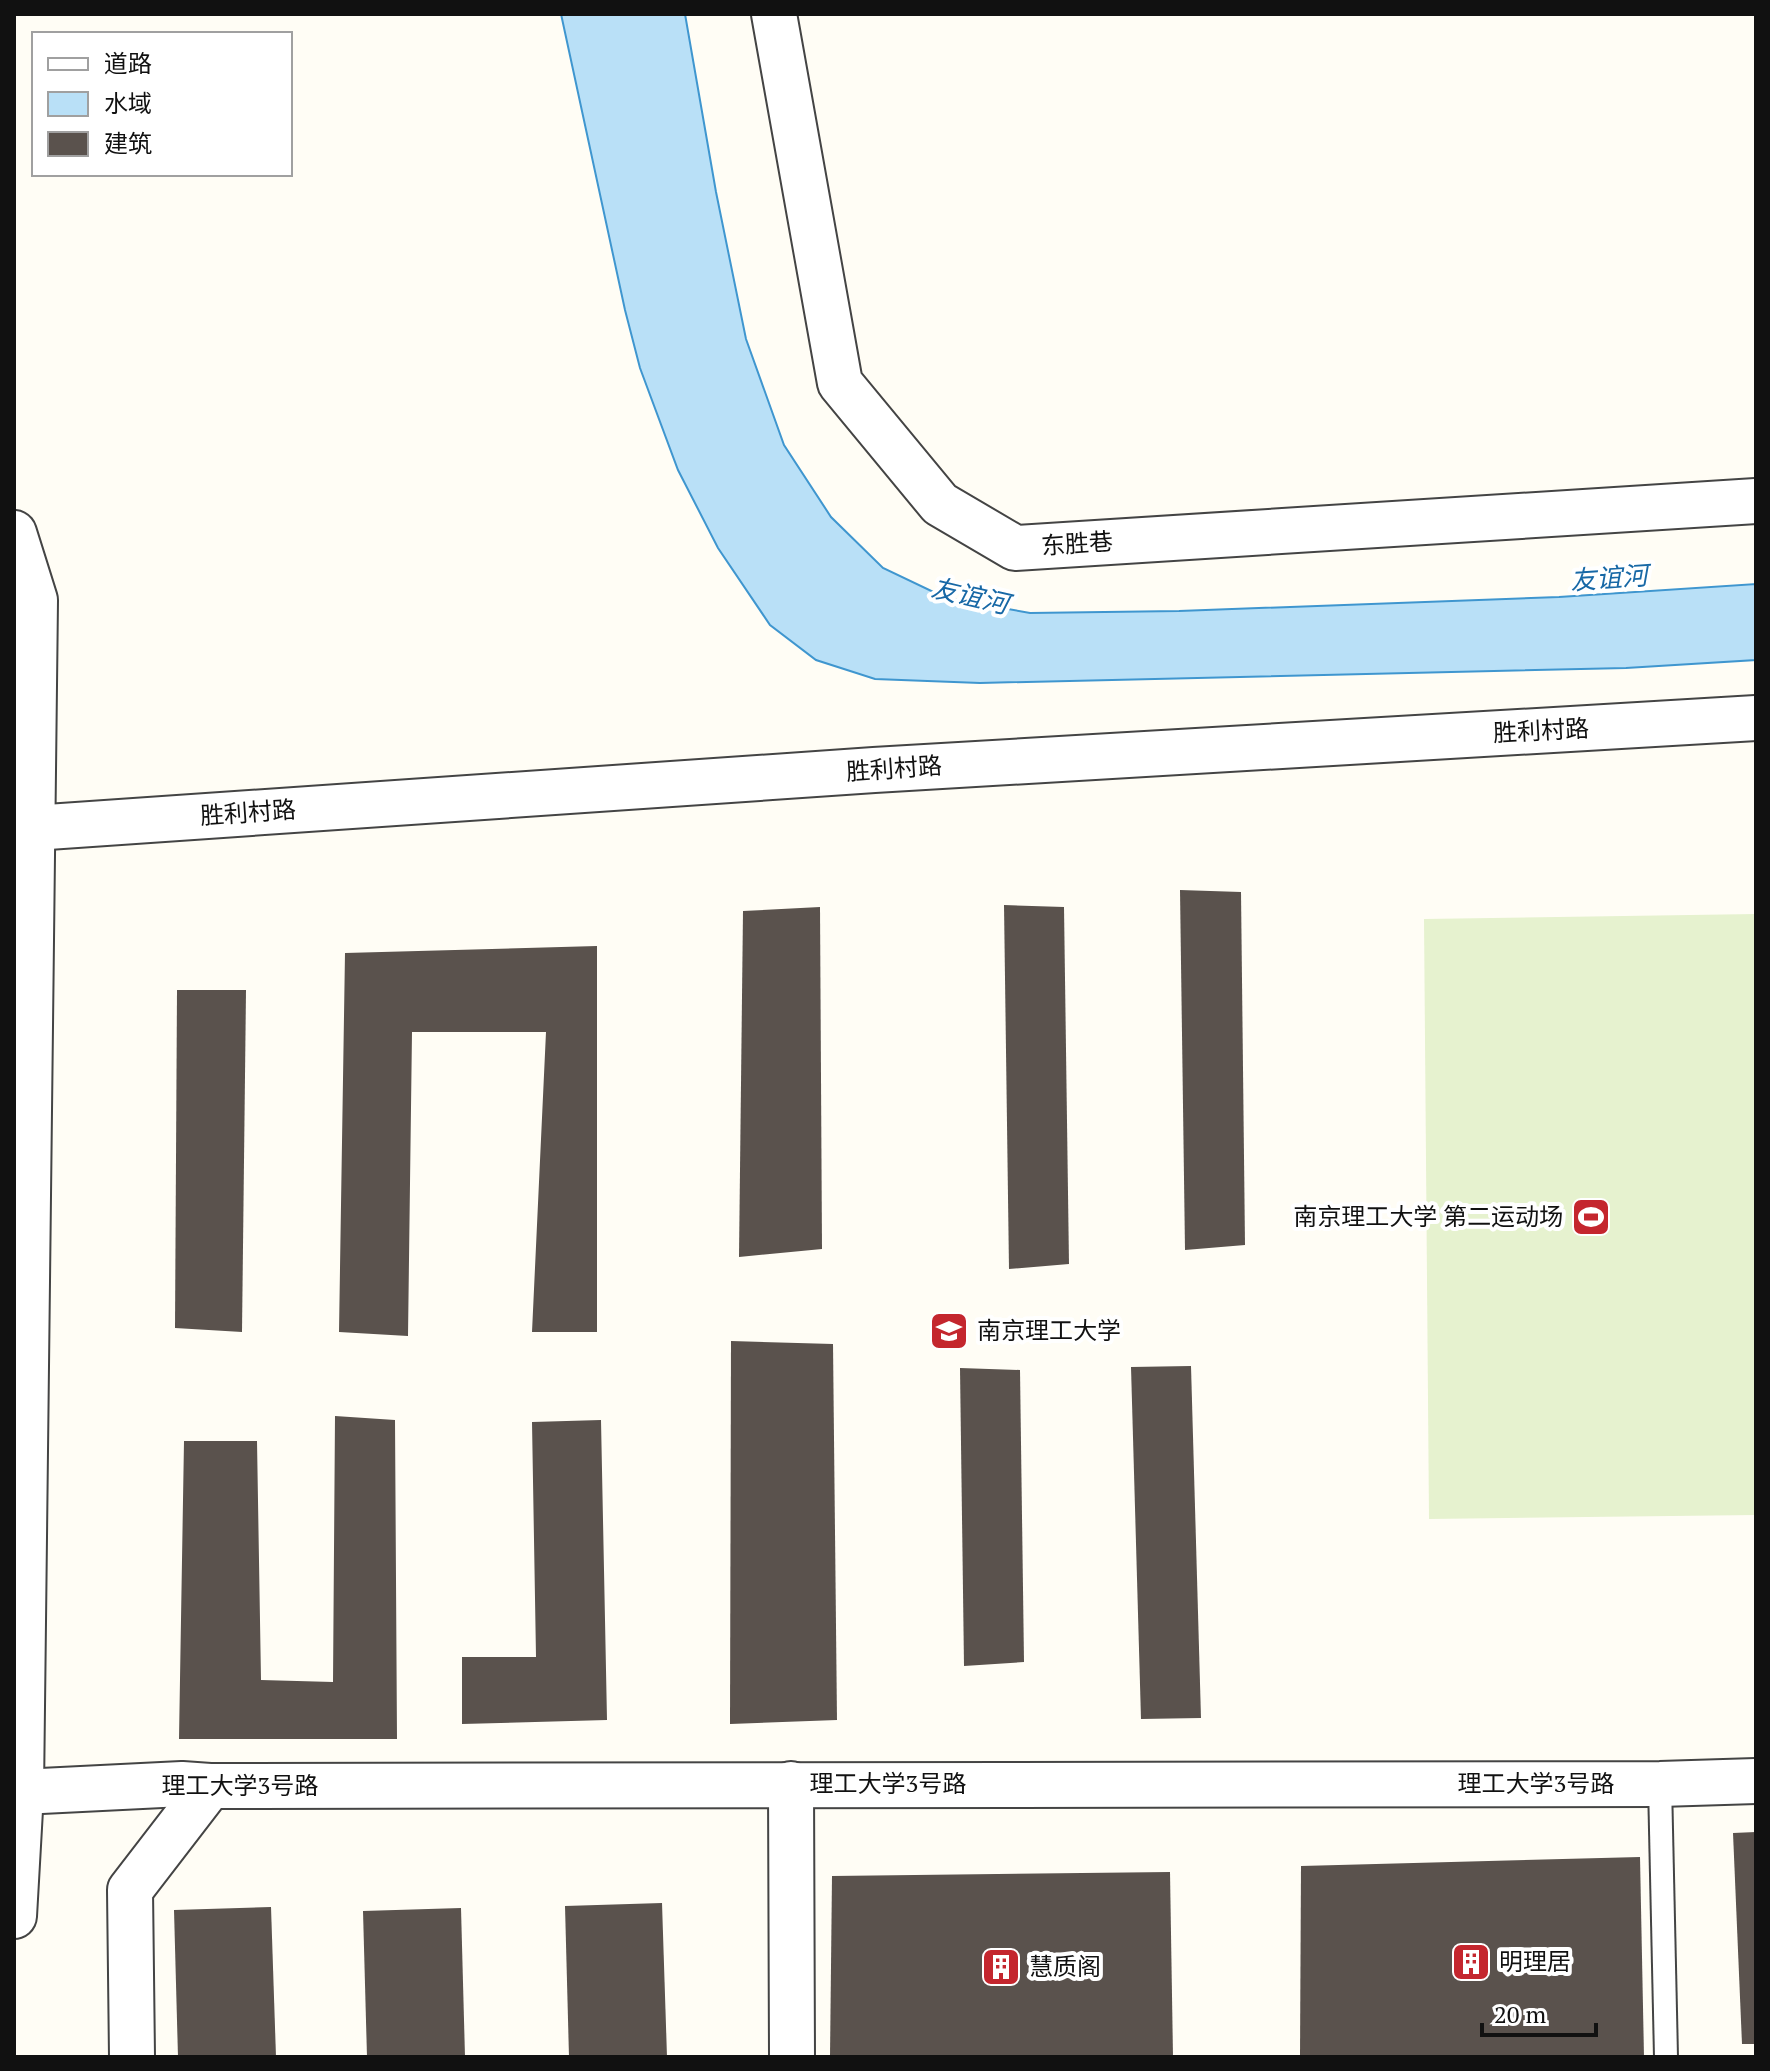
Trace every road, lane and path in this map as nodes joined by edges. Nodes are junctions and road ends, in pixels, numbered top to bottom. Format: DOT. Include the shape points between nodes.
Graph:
graph roads {
  1 [pos="774,14"];
  2 [pos="1756,501"];
  3 [pos="14,533"];
  4 [pos="1756,718"];
  5 [pos="33,828"];
  6 [pos="1756,1781"];
  7 [pos="791,1784"];
  8 [pos="1660,1784"];
  9 [pos="210,1786"];
  10 [pos="17,1792"];
  11 [pos="14,1916"];
  12 [pos="132,2057"];
  13 [pos="792,2057"];
  14 [pos="1666,2057"];
  1 -- 2 [label="street, 东胜巷" via="840,383 940,504 1015,548"];
  3 -- 5 [label="street" via="35,600"];
  4 -- 5 [label="street, 胜利村路" via="874,770"];
  5 -- 10 [label="street"];
  6 -- 8 [label="street, 理工大学3号路"];
  7 -- 8 [label="street, 理工大学3号路"];
  7 -- 9 [label="street, 理工大学3号路"];
  7 -- 13 [label="street"];
  8 -- 14 [label="lane"];
  9 -- 10 [label="street, 理工大学3号路"];
  9 -- 12 [label="street" via="130,1890"];
  10 -- 11 [label="street"];
}
